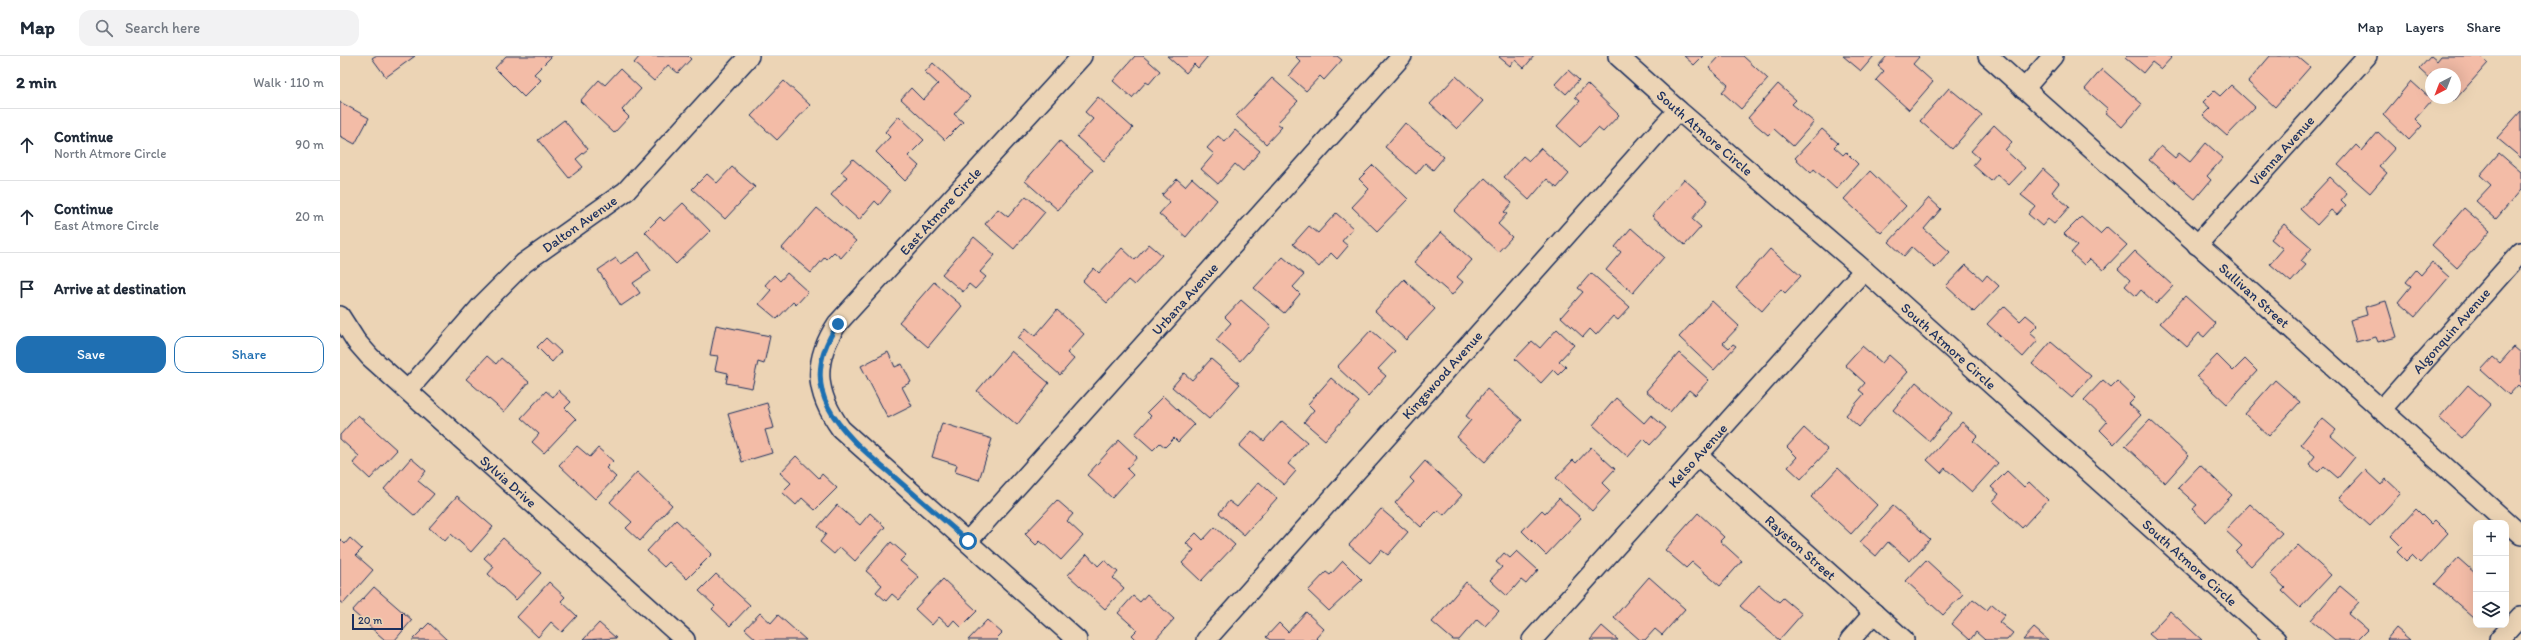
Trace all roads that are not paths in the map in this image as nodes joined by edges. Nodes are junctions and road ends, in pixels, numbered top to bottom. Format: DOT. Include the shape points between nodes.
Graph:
graph roads {
  1 [pos="750,56"];
  2 [pos="1082,56"];
  3 [pos="1402,56"];
  4 [pos="1618,56"];
  5 [pos="1988,56"];
  6 [pos="2053,56"];
  7 [pos="2367,56"];
  8 [pos="2024,89"];
  9 [pos="1678,110"];
  10 [pos="2198,245"];
  11 [pos="2521,252"];
  12 [pos="1864,270"];
  13 [pos="340,316"];
  14 [pos="408,390"];
  15 [pos="2381,410"];
  16 [pos="1697,455"];
  17 [pos="2521,535"];
  18 [pos="968,541"];
  19 [pos="1874,613"];
  20 [pos="2521,616"];
  21 [pos="685,640"];
  22 [pos="1078,640"];
  23 [pos="1206,640"];
  24 [pos="1532,640"];
  25 [pos="1850,640"];
  26 [pos="1904,640"];
  27 [pos="2276,640"];
  28 [pos="2499,640"];
  1 -- 14 [label="street, Dalton Avenue" via="626,191 524,263 482,305"];
  2 -- 18 [label="street, East Atmore Circle" via="838,324 824,349 820,378 826,405 841,429"];
  3 -- 18 [label="street, Urbana Avenue"];
  4 -- 9 [label="street, South Atmore Circle"];
  5 -- 8 [label="street, Sullivan Street"];
  6 -- 8 [label="street"];
  7 -- 10 [label="street, Vienna Avenue"];
  8 -- 10 [label="street, Sullivan Street"];
  9 -- 12 [label="street, South Atmore Circle"];
  9 -- 23 [label="street, Kingswood Avenue"];
  10 -- 15 [label="street, Sullivan Street"];
  11 -- 15 [label="street, Algonquin Avenue"];
  12 -- 16 [label="street, Kelso Avenue"];
  12 -- 27 [label="street, South Atmore Circle"];
  13 -- 14 [label="street, Sylvia Drive" via="370,357"];
  14 -- 21 [label="street, Sylvia Drive"];
  15 -- 17 [label="street, Sullivan Street"];
  16 -- 19 [label="street, Rayston Street"];
  16 -- 24 [label="street, Kelso Avenue"];
  18 -- 22 [label="street"];
  19 -- 25 [label="street"];
  19 -- 26 [label="street, Rayston Street"];
  20 -- 28 [label="street"];
}
